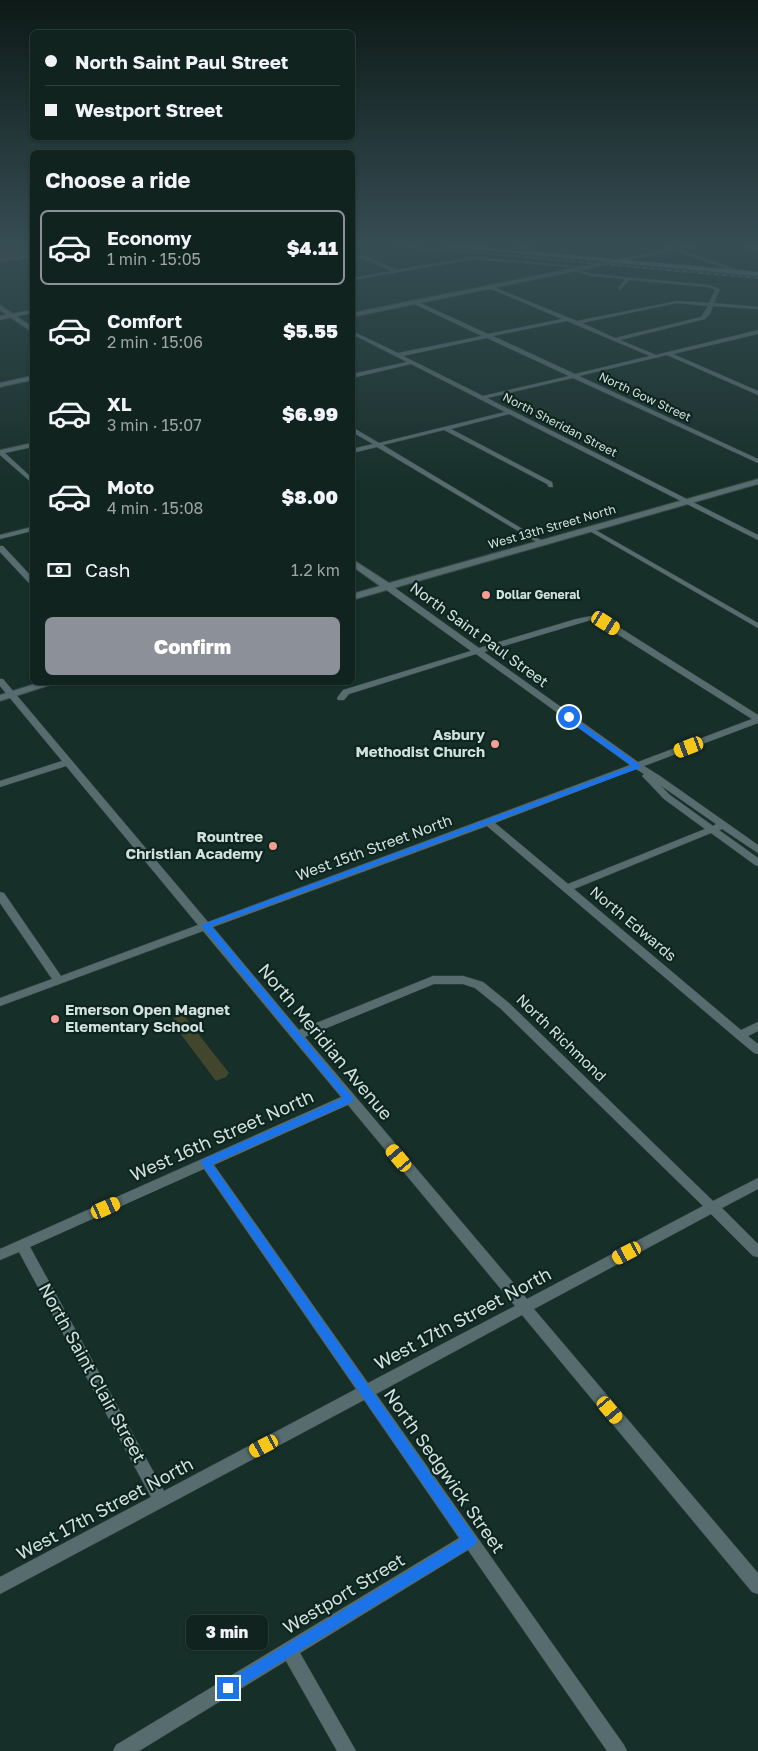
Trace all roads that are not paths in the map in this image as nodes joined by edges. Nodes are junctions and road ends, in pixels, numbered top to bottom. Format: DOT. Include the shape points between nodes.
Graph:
graph roads {
  1 [pos="463,325"];
  2 [pos="541,325"];
  3 [pos="580,325"];
  4 [pos="678,325"];
  5 [pos="758,332"];
  6 [pos="355,334"];
  7 [pos="488,336"];
  8 [pos="616,339"];
  9 [pos="668,354"];
  10 [pos="398,355"];
  11 [pos="657,357"];
  12 [pos="413,362"];
  13 [pos="355,375"];
  14 [pos="574,376"];
  15 [pos="30,378"];
  16 [pos="0,385"];
  17 [pos="758,392"];
  18 [pos="482,398"];
  19 [pos="511,412"];
  20 [pos="446,428"];
  21 [pos="355,431"];
  22 [pos="378,444"];
  23 [pos="30,445"];
  24 [pos="355,450"];
  25 [pos="0,452"];
  26 [pos="758,461"];
  27 [pos="30,479"];
  28 [pos="758,481"];
  29 [pos="551,486"];
  30 [pos="686,502"];
  31 [pos="590,529"];
  32 [pos="30,530"];
  33 [pos="0,537"];
  34 [pos="758,538"];
  35 [pos="542,543"];
  36 [pos="0,548"];
  37 [pos="355,564"];
  38 [pos="30,579"];
  39 [pos="388,587"];
  40 [pos="355,596"];
  41 [pos="758,626"];
  42 [pos="477,651"];
  43 [pos="0,681"];
  44 [pos="44,685"];
  45 [pos="6,696"];
  46 [pos="341,698"];
  47 [pos="758,720"];
  48 [pos="68,762"];
  49 [pos="637,766"];
  50 [pos="0,784"];
  51 [pos="488,822"];
  52 [pos="723,825"];
  53 [pos="712,830"];
  54 [pos="758,850"];
  55 [pos="758,863"];
  56 [pos="567,888"];
  57 [pos="0,894"];
  58 [pos="206,925"];
  59 [pos="58,980"];
  60 [pos="0,1002"];
  61 [pos="758,1026"];
  62 [pos="740,1034"];
  63 [pos="296,1036"];
  64 [pos="758,1050"];
  65 [pos="349,1099"];
  66 [pos="206,1163"];
  67 [pos="758,1183"];
  68 [pos="712,1207"];
  69 [pos="22,1245"];
  70 [pos="758,1252"];
  71 [pos="0,1254"];
  72 [pos="524,1307"];
  73 [pos="366,1392"];
  74 [pos="161,1500"];
  75 [pos="470,1540"];
  76 [pos="0,1586"];
  77 [pos="758,1586"];
  78 [pos="289,1650"];
  79 [pos="122,1751"];
  80 [pos="347,1751"];
  81 [pos="618,1751"];
  1 -- 7 [label="street, North Gow Street"];
  2 -- 7 [label="street"];
  3 -- 8 [label="street"];
  4 -- 8 [label="street"];
  5 -- 9 [label="street"];
  6 -- 10 [label="street, North Sheridan Street"];
  7 -- 10 [label="street"];
  7 -- 14 [label="street, North Gow Street"];
  8 -- 11 [label="street"];
  9 -- 11 [label="street"];
  9 -- 17 [label="street"];
  10 -- 12 [label="street, North Sheridan Street"];
  11 -- 14 [label="street"];
  12 -- 13 [label="street"];
  12 -- 18 [label="street, North Sheridan Street"];
  14 -- 18 [label="street"];
  14 -- 26 [label="street, North Gow Street"];
  15 -- 16 [label="street"];
  18 -- 19 [label="street, North Sheridan Street"];
  19 -- 20 [label="street"];
  19 -- 30 [label="street, North Sheridan Street"];
  20 -- 22 [label="street"];
  20 -- 29 [label="street"];
  21 -- 22 [label="street"];
  22 -- 24 [label="street"];
  22 -- 35 [label="street"];
  23 -- 25 [label="street"];
  25 -- 27 [label="street"];
  28 -- 30 [label="street, West 13th Street North"];
  30 -- 31 [label="street, West 13th Street North"];
  30 -- 34 [label="street, North Sheridan Street"];
  31 -- 35 [label="street, West 13th Street North"];
  31 -- 41 [label="street"];
  32 -- 33 [label="street"];
  35 -- 39 [label="street, West 13th Street North"];
  36 -- 38 [label="street"];
  37 -- 39 [label="street, North Saint Paul Street"];
  39 -- 40 [label="street, West 13th Street North"];
  39 -- 42 [label="street, North Saint Paul Street"];
  42 -- 46 [label="street" via="346,692"];
  42 -- 47 [label="street" via="585,619 600,620"];
  42 -- 49 [label="street, North Saint Paul Street"];
  43 -- 45 [label="street, North Meridian Avenue"];
  44 -- 45 [label="street"];
  45 -- 48 [label="street, North Meridian Avenue"];
  47 -- 49 [label="street, West 15th Street North"];
  48 -- 50 [label="street"];
  48 -- 58 [label="street, North Meridian Avenue"];
  49 -- 51 [label="street, West 15th Street North"];
  49 -- 52 [label="street, North Saint Paul Street"];
  49 -- 53 [label="street, North Saint Paul Street" via="668,797"];
  51 -- 56 [label="street, North Edwards"];
  51 -- 58 [label="street, West 15th Street North"];
  52 -- 53 [label="street"];
  52 -- 54 [label="street, North Saint Paul Street"];
  53 -- 55 [label="street, North Saint Paul Street"];
  53 -- 56 [label="street"];
  56 -- 62 [label="street, North Edwards"];
  57 -- 59 [label="street"];
  58 -- 59 [label="street, West 15th Street North"];
  58 -- 63 [label="street, North Meridian Avenue"];
  59 -- 60 [label="street, West 15th Street North"];
  61 -- 62 [label="street"];
  62 -- 64 [label="street, North Edwards"];
  63 -- 65 [label="street, North Meridian Avenue"];
  63 -- 68 [label="street, North Richmond" via="433,980 463,980 479,985 505,1006"];
  65 -- 66 [label="street, West 16th Street North"];
  65 -- 72 [label="street, North Meridian Avenue"];
  66 -- 69 [label="street, West 16th Street North"];
  66 -- 73 [label="street, North Sedgwick Street"];
  67 -- 68 [label="street, West 17th Street North"];
  68 -- 70 [label="street, North Richmond"];
  68 -- 72 [label="street, West 17th Street North"];
  69 -- 71 [label="street, West 16th Street North"];
  69 -- 74 [label="street, North Saint Clair Street"];
  72 -- 73 [label="street, West 17th Street North"];
  72 -- 77 [label="street, North Meridian Avenue"];
  73 -- 74 [label="street, West 17th Street North"];
  73 -- 75 [label="street, North Sedgwick Street"];
  74 -- 76 [label="street, West 17th Street North"];
  75 -- 78 [label="street, Westport Street"];
  75 -- 81 [label="street, North Sedgwick Street"];
  78 -- 79 [label="street, Westport Street"];
  78 -- 80 [label="street"];
}
